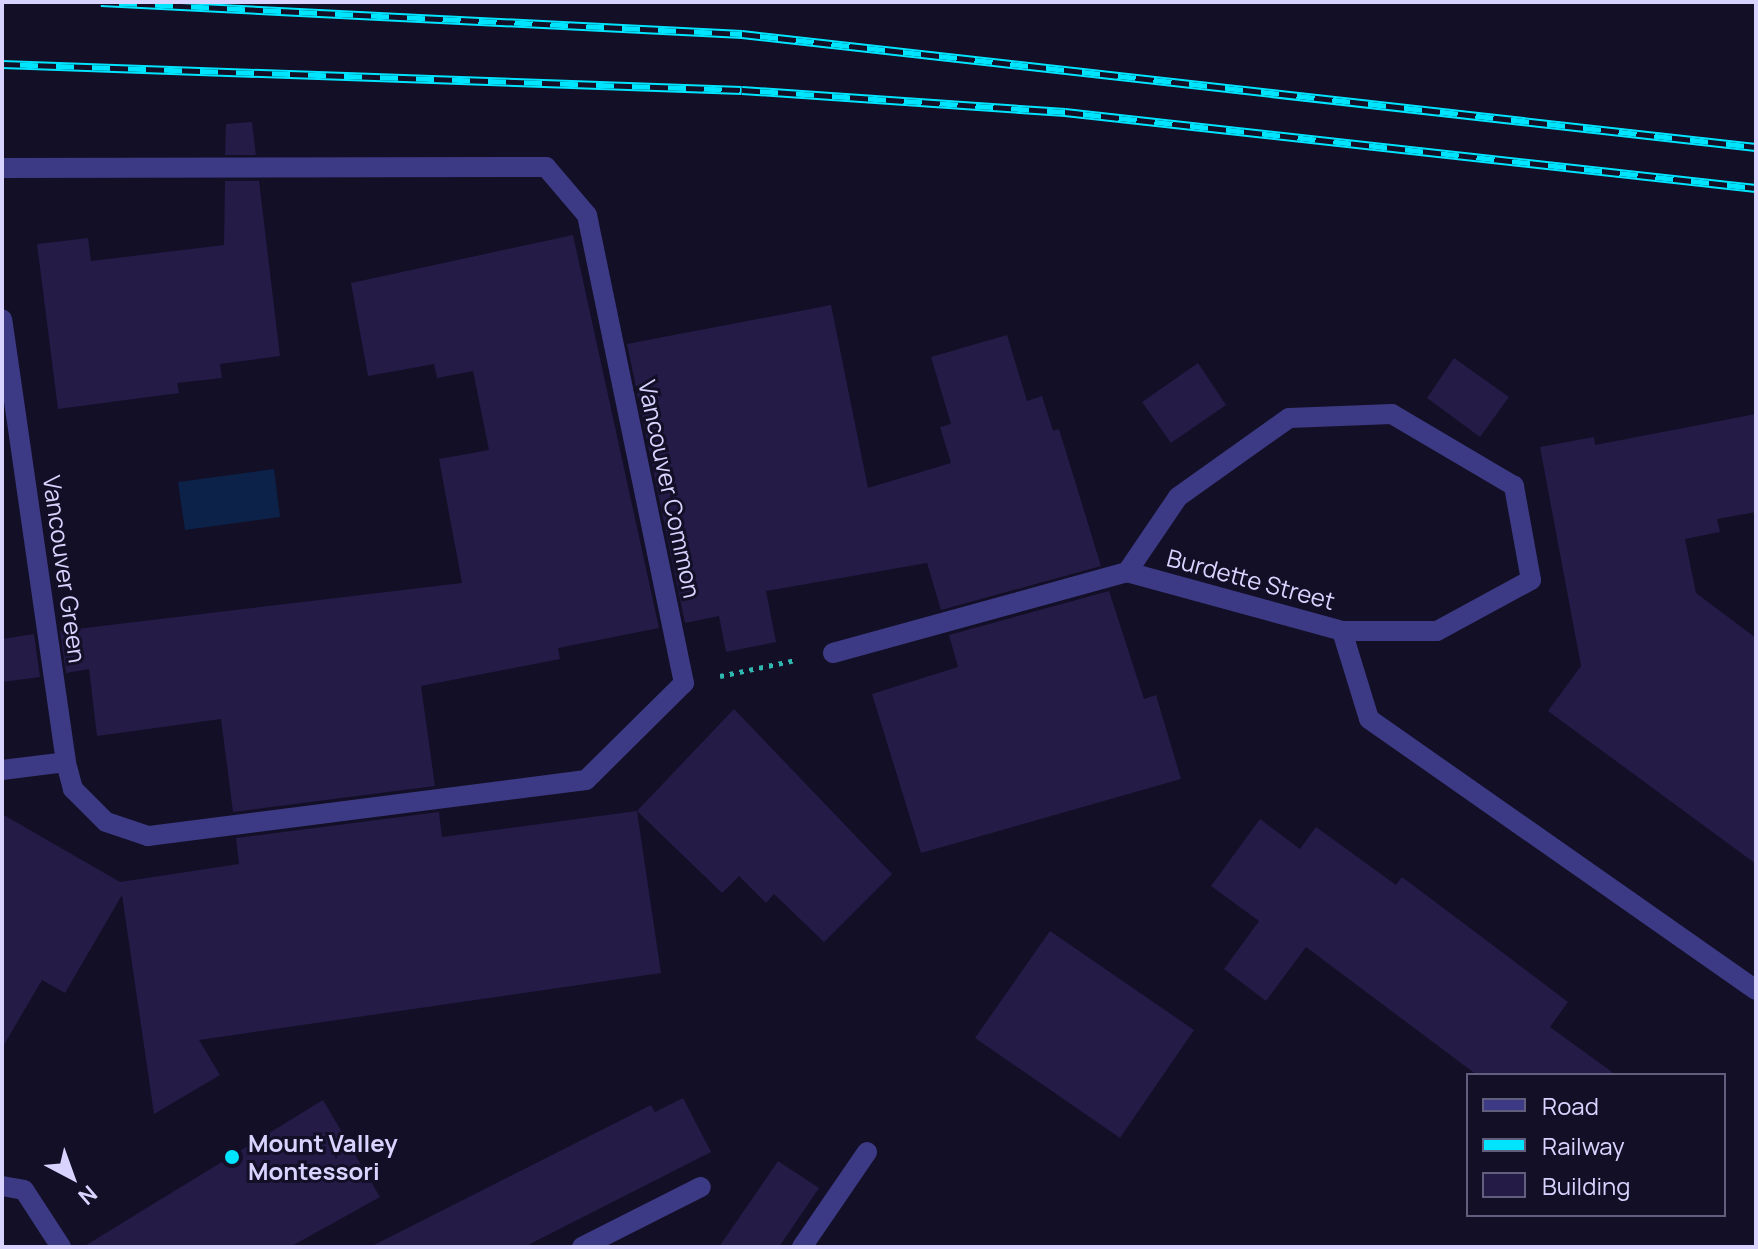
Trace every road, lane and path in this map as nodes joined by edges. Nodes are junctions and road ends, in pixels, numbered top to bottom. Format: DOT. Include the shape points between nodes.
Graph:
graph roads {
  1 [pos="2,168"];
  2 [pos="2,320"];
  3 [pos="1127,572"];
  4 [pos="1342,631"];
  5 [pos="833,653"];
  6 [pos="684,683"];
  7 [pos="66,762"];
  8 [pos="2,770"];
  9 [pos="1756,990"];
  10 [pos="867,1152"];
  11 [pos="2,1186"];
  12 [pos="701,1187"];
  13 [pos="61,1247"];
  14 [pos="582,1247"];
  15 [pos="802,1247"];
  1 -- 6 [label="street, Vancouver Common" via="546,167 587,215"];
  2 -- 7 [label="street, Vancouver Green"];
  3 -- 4 [label="street, Burdette Street"];
  3 -- 4 [label="street" via="1178,497 1289,418 1392,414 1514,486 1531,580 1437,631"];
  3 -- 5 [label="street"];
  4 -- 9 [label="street, Burdette Street" via="1369,719"];
  5 -- 6 [label="path"];
  6 -- 7 [label="street" via="586,780 148,836 106,822 73,789"];
  7 -- 8 [label="street"];
  10 -- 15 [label="street"];
  11 -- 13 [label="street" via="24,1190"];
  12 -- 14 [label="street"];
}
